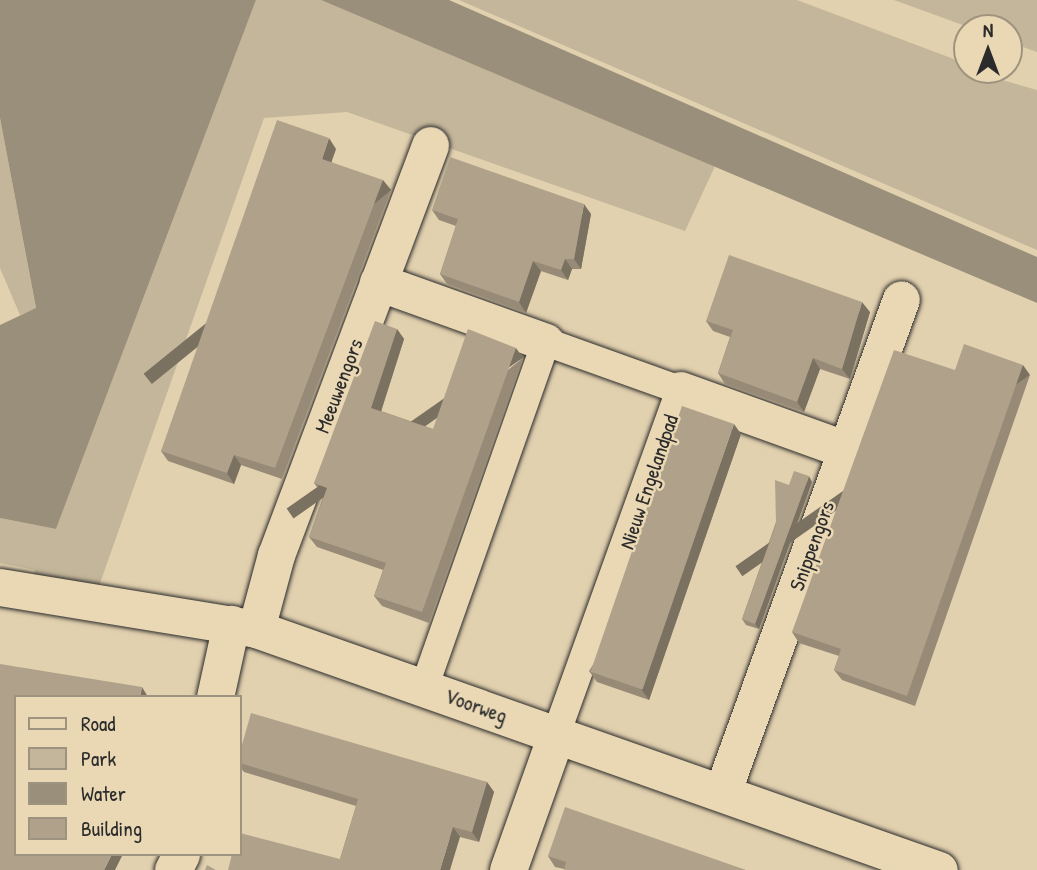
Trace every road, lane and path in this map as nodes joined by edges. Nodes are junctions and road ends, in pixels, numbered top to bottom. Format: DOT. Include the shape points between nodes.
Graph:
graph roads {
  1 [pos="430,145"];
  2 [pos="378,282"];
  3 [pos="901,299"];
  4 [pos="546,342"];
  5 [pos="680,390"];
  6 [pos="847,450"];
  7 [pos="0,587"];
  8 [pos="243,626"];
  9 [pos="425,688"];
  10 [pos="216,695"];
  11 [pos="556,735"];
  12 [pos="722,793"];
  13 [pos="864,858"];
  14 [pos="508,870"];
  15 [pos="940,870"];
  1 -- 2 [label="street, Meeuwengors"];
  2 -- 4 [label="street"];
  2 -- 8 [label="street, Meeuwengors" via="276,555"];
  3 -- 6 [label="street, Snippengors"];
  4 -- 5 [label="street, Nieuw Engelandpad"];
  4 -- 9 [label="street"];
  5 -- 6 [label="street"];
  5 -- 11 [label="street, Nieuw Engelandpad"];
  6 -- 12 [label="street, Snippengors"];
  7 -- 8 [label="street, Voorweg"];
  8 -- 9 [label="street, Voorweg"];
  8 -- 10 [label="street, Meeuwengors"];
  9 -- 11 [label="street, Voorweg"];
  11 -- 12 [label="street, Voorweg"];
  11 -- 14 [label="street"];
  12 -- 13 [label="street, Voorweg"];
  13 -- 15 [label="street, Voorweg"];
}
